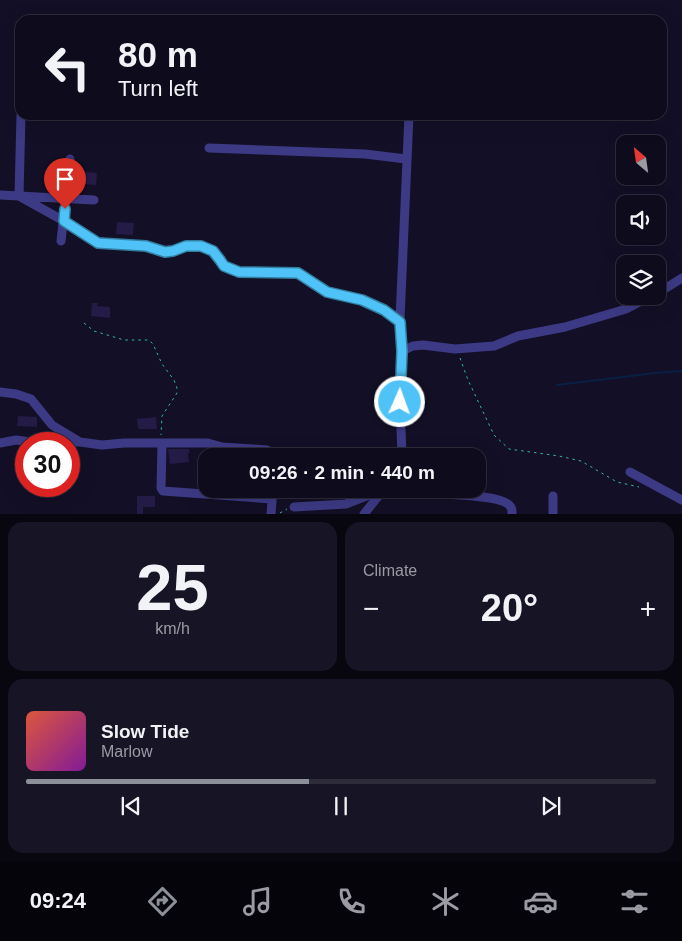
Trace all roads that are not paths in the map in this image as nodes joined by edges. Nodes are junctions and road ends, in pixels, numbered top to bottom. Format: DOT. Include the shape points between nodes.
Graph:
graph roads {
  1 [pos="21,120"];
  2 [pos="409,120"];
  3 [pos="209,148"];
  4 [pos="70,159"];
  5 [pos="406,159"];
  6 [pos="0,195"];
  7 [pos="19,196"];
  8 [pos="67,198"];
  9 [pos="94,200"];
  10 [pos="64,221"];
  11 [pos="61,241"];
  12 [pos="682,278"];
  13 [pos="666,288"];
  14 [pos="634,305"];
  15 [pos="400,322"];
  16 [pos="402,351"];
  17 [pos="0,392"];
  18 [pos="64,432"];
  19 [pos="15,440"];
  20 [pos="80,442"];
  21 [pos="0,443"];
  22 [pos="162,444"];
  23 [pos="235,448"];
  24 [pos="402,448"];
  25 [pos="630,472"];
  26 [pos="553,496"];
  27 [pos="486,497"];
  28 [pos="361,498"];
  29 [pos="377,498"];
  30 [pos="272,499"];
  31 [pos="682,500"];
  32 [pos="294,507"];
  33 [pos="271,514"];
  34 [pos="364,514"];
  35 [pos="512,514"];
  36 [pos="554,514"];
  1 -- 7 [label="street"];
  2 -- 5 [label="street"];
  3 -- 5 [label="street" via="365,154"];
  4 -- 8 [label="street"];
  5 -- 15 [label="street"];
  6 -- 7 [label="street"];
  7 -- 8 [label="street"];
  7 -- 10 [label="street"];
  8 -- 9 [label="street"];
  8 -- 10 [label="street"];
  10 -- 11 [label="street"];
  10 -- 15 [label="street" via="98,243 146,246 165,252 201,246 213,251 230,270 298,273 327,292 362,300"];
  12 -- 13 [label="street"];
  14 -- 16 [label="street" via="565,327 518,336 494,346 455,349 423,345"];
  15 -- 16 [label="street"];
  16 -- 24 [label="street"];
  17 -- 18 [label="street" via="31,399 52,424"];
  19 -- 21 [label="street"];
  20 -- 22 [label="street"];
  22 -- 23 [label="street" via="208,443"];
  22 -- 30 [label="street" via="163,491"];
  25 -- 31 [label="street"];
  26 -- 36 [label="street"];
  27 -- 35 [label="street" via="510,505"];
  28 -- 32 [label="street" via="346,504"];
  29 -- 34 [label="street"];
  30 -- 33 [label="street"];
}
